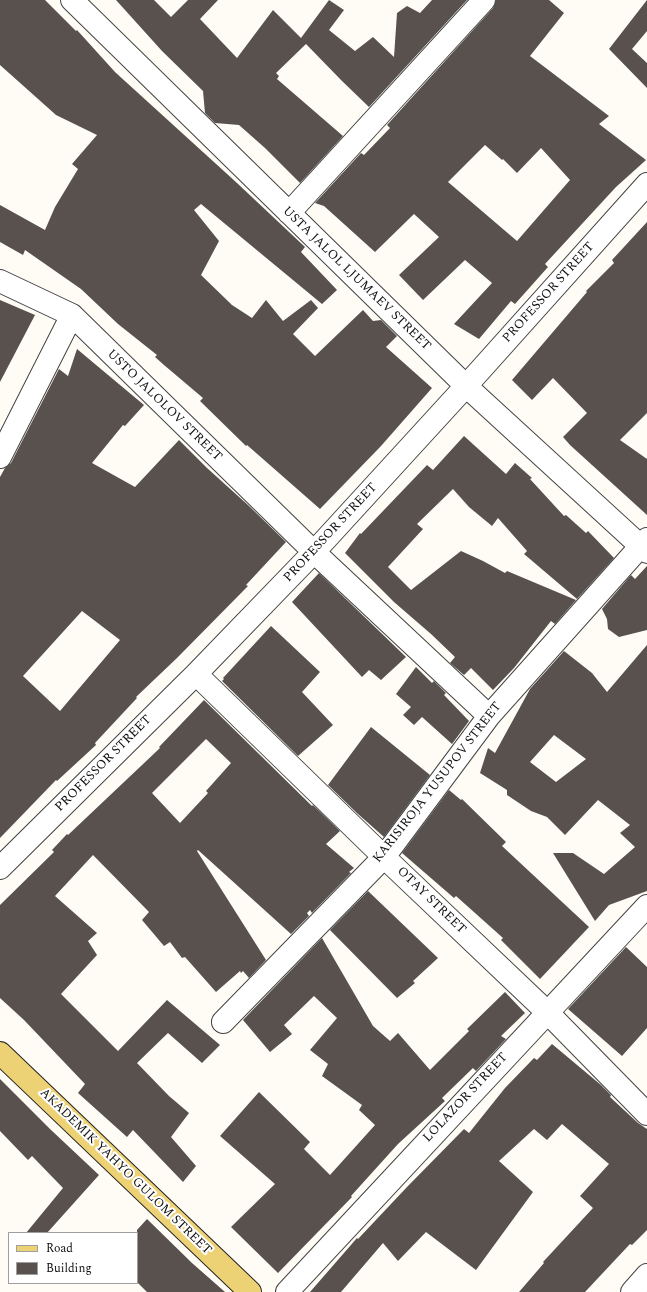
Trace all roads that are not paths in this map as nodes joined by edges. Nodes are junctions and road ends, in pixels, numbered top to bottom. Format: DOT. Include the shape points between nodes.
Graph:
graph roads {
  1 [pos="72,0"];
  2 [pos="484,0"];
  3 [pos="647,184"];
  4 [pos="289,213"];
  5 [pos="0,281"];
  6 [pos="72,315"];
  7 [pos="466,386"];
  8 [pos="0,457"];
  9 [pos="645,545"];
  10 [pos="314,552"];
  11 [pos="196,674"];
  12 [pos="488,716"];
  13 [pos="384,857"];
  14 [pos="0,868"];
  15 [pos="647,906"];
  16 [pos="547,1012"];
  17 [pos="223,1022"];
  18 [pos="0,1053"];
  19 [pos="647,1114"];
  20 [pos="647,1276"];
  21 [pos="250,1292"];
  22 [pos="287,1292"];
  23 [pos="632,1292"];
  1 -- 4 [label="street, USTA JALOL LJUMAEV STREET"];
  2 -- 4 [label="street"];
  3 -- 7 [label="street, PROFESSOR STREET"];
  4 -- 7 [label="street, USTA JALOL LJUMAEV STREET"];
  5 -- 6 [label="street, USTO JALOLOV STREET"];
  6 -- 8 [label="street"];
  6 -- 10 [label="street, USTO JALOLOV STREET"];
  7 -- 9 [label="street, USTA JALOL LJUMAEV STREET"];
  7 -- 10 [label="street, PROFESSOR STREET"];
  9 -- 12 [label="street, KARISIROJA YUSUPOV STREET"];
  10 -- 11 [label="street, PROFESSOR STREET"];
  10 -- 12 [label="street, USTO JALOLOV STREET"];
  11 -- 13 [label="street, OTAY STREET"];
  11 -- 14 [label="street, PROFESSOR STREET"];
  12 -- 13 [label="street, KARISIROJA YUSUPOV STREET"];
  13 -- 16 [label="street, OTAY STREET"];
  13 -- 17 [label="street, KARISIROJA YUSUPOV STREET"];
  15 -- 16 [label="street, LOLAZOR STREET"];
  16 -- 19 [label="street, OTAY STREET"];
  16 -- 22 [label="street, LOLAZOR STREET"];
  18 -- 21 [label="main road, AKADEMIK YAHYO GULOM STREET"];
  20 -- 23 [label="street"];
}
